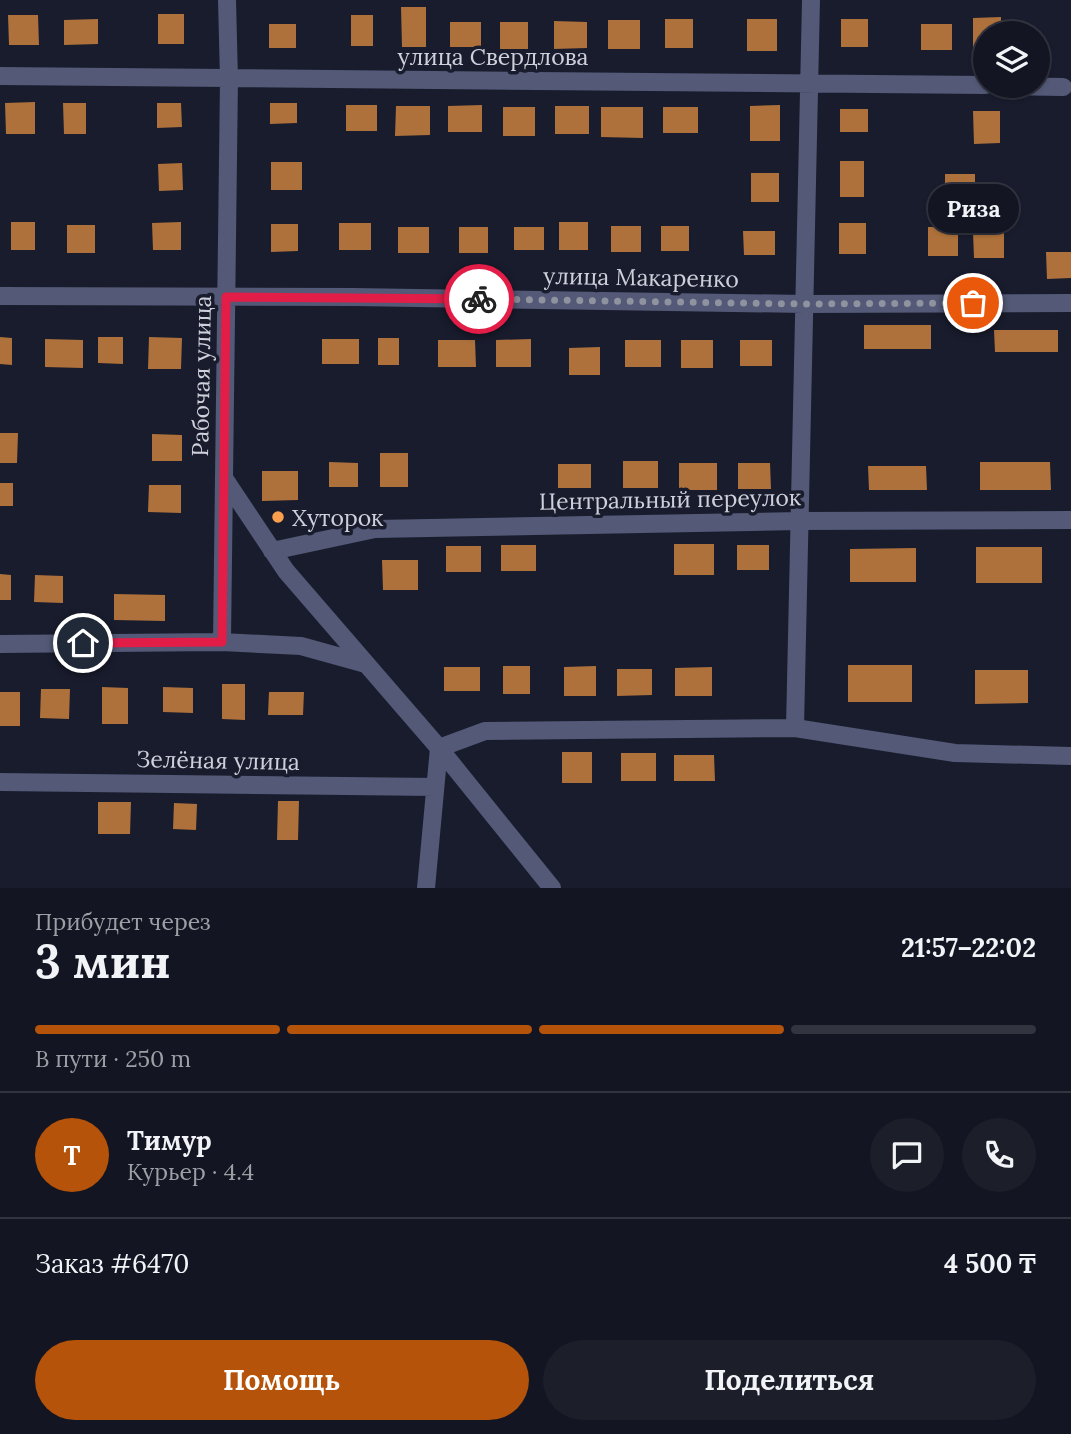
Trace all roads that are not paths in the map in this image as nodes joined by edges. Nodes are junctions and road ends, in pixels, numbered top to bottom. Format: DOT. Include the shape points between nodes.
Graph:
graph roads {
  1 [pos="227,0"];
  2 [pos="811,0"];
  3 [pos="0,76"];
  4 [pos="229,79"];
  5 [pos="809,83"];
  6 [pos="973,86"];
  7 [pos="1050,87"];
  8 [pos="1063,87"];
  9 [pos="0,296"];
  10 [pos="226,297"];
  11 [pos="1071,303"];
  12 [pos="804,304"];
  13 [pos="224,478"];
  14 [pos="1071,520"];
  15 [pos="799,521"];
  16 [pos="272,551"];
  17 [pos="222,642"];
  18 [pos="0,644"];
  19 [pos="366,664"];
  20 [pos="795,727"];
  21 [pos="439,748"];
  22 [pos="1071,756"];
  23 [pos="0,782"];
  24 [pos="435,787"];
  25 [pos="426,888"];
  26 [pos="552,888"];
  1 -- 4 [label="street, Рабочая улица"];
  2 -- 5 [label="street"];
  3 -- 4 [label="street, улица Свердлова"];
  4 -- 5 [label="street, улица Свердлова"];
  4 -- 10 [label="street, Рабочая улица"];
  5 -- 6 [label="street, улица Свердлова"];
  5 -- 12 [label="street"];
  7 -- 8 [label="street"];
  9 -- 10 [label="street, улица Макаренко"];
  10 -- 12 [label="street, улица Макаренко"];
  10 -- 13 [label="street, Рабочая улица"];
  11 -- 12 [label="street, улица Макаренко"];
  12 -- 15 [label="street"];
  13 -- 16 [label="street, Рабочая улица"];
  13 -- 17 [label="street"];
  14 -- 15 [label="street, Центральный переулок"];
  15 -- 16 [label="street, Центральный переулок" via="375,529"];
  15 -- 20 [label="street"];
  16 -- 19 [label="street, Рабочая улица"];
  17 -- 18 [label="street"];
  17 -- 19 [label="street" via="301,646"];
  19 -- 21 [label="street, Рабочая улица"];
  20 -- 21 [label="street" via="485,731"];
  20 -- 22 [label="street" via="955,753"];
  21 -- 24 [label="street"];
  21 -- 26 [label="street, Рабочая улица"];
  23 -- 24 [label="street, Зелёная улица"];
  24 -- 25 [label="street"];
}
